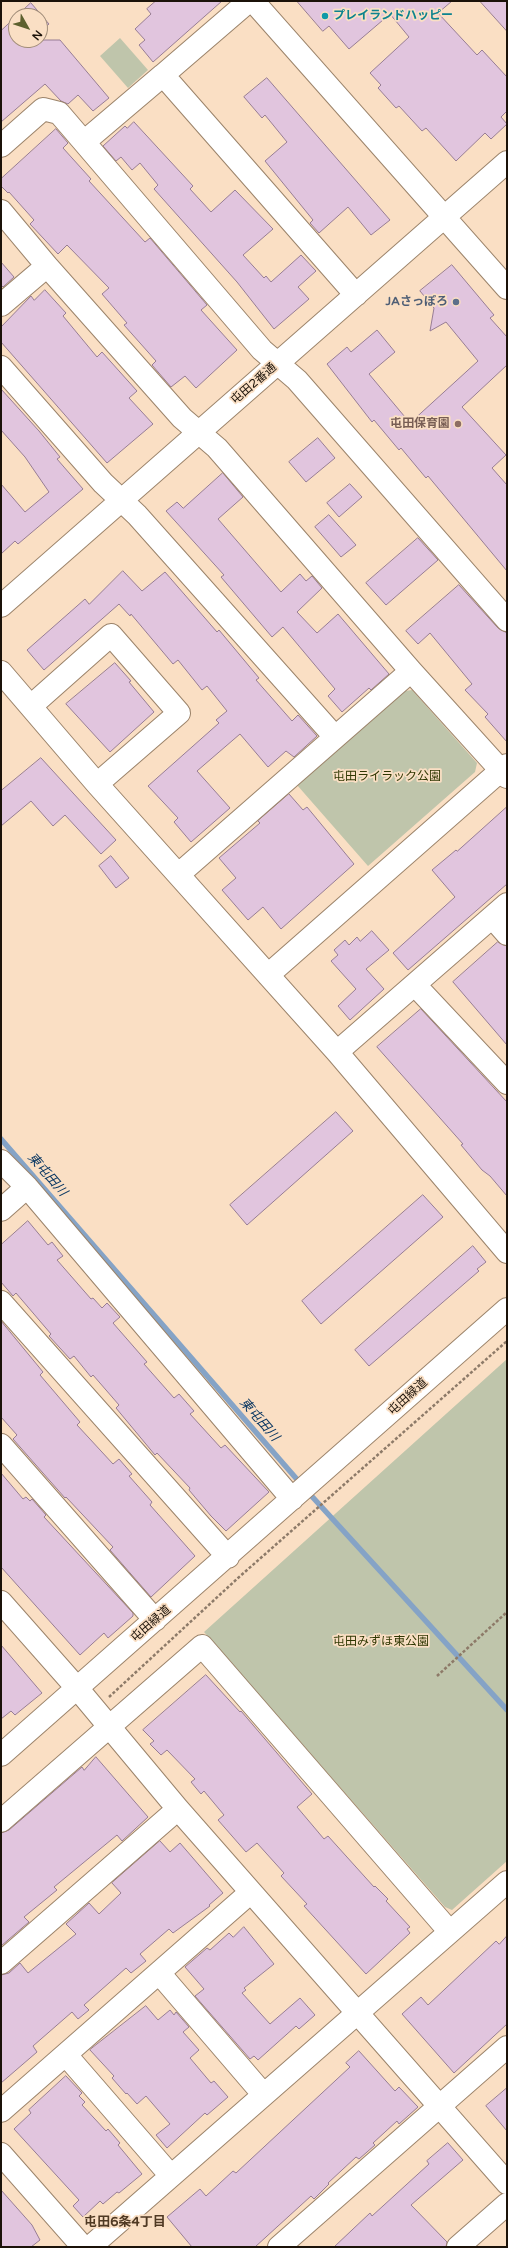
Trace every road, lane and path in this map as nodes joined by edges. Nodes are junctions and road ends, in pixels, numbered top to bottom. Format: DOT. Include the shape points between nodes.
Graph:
graph roads {
  1 [pos="249,1"];
  2 [pos="253,1"];
  3 [pos="163,75"];
  4 [pos="84,142"];
  5 [pos="1,146"];
  6 [pos="507,162"];
  7 [pos="1,211"];
  8 [pos="444,217"];
  9 [pos="47,266"];
  10 [pos="507,288"];
  11 [pos="356,295"];
  12 [pos="1,305"];
  13 [pos="277,363"];
  14 [pos="1,367"];
  15 [pos="198,433"];
  16 [pos="122,500"];
  17 [pos="1,606"];
  18 [pos="507,620"];
  19 [pos="411,671"];
  20 [pos="1,672"];
  21 [pos="31,706"];
  22 [pos="335,737"];
  23 [pos="505,771"];
  24 [pos="97,784"];
  25 [pos="179,874"];
  26 [pos="499,911"];
  27 [pos="507,934"];
  28 [pos="268,976"];
  29 [pos="415,985"];
  30 [pos="338,1052"];
  31 [pos="507,1083"];
  32 [pos="1,1161"];
  33 [pos="27,1187"];
  34 [pos="1,1210"];
  35 [pos="507,1252"];
  36 [pos="1,1302"];
  37 [pos="507,1309"];
  38 [pos="507,1341"];
  39 [pos="1,1445"];
  40 [pos="300,1492"];
  41 [pos="228,1557"];
  42 [pos="507,1612"];
  43 [pos="5,1616"];
  44 [pos="155,1620"];
  45 [pos="437,1676"];
  46 [pos="77,1688"];
  47 [pos="95,1710"];
  48 [pos="110,1726"];
  49 [pos="1,1755"];
  50 [pos="178,1810"];
  51 [pos="1,1820"];
  52 [pos="507,1882"];
  53 [pos="251,1892"];
  54 [pos="450,1932"];
  55 [pos="1,1964"];
  56 [pos="160,1974"];
  57 [pos="358,2013"];
  58 [pos="507,2047"];
  59 [pos="66,2055"];
  60 [pos="263,2094"];
  61 [pos="440,2106"];
  62 [pos="1,2111"];
  63 [pos="1,2154"];
  64 [pos="171,2176"];
  65 [pos="507,2183"];
  66 [pos="507,2204"];
  67 [pos="83,2247"];
  68 [pos="90,2247"];
  69 [pos="279,2247"];
  70 [pos="458,2247"];
  1 -- 3 [label="street"];
  2 -- 8 [label="street"];
  3 -- 4 [label="street"];
  3 -- 11 [label="street"];
  4 -- 5 [label="street" via="59,112 43,109"];
  4 -- 13 [label="street" via="262,350"];
  6 -- 8 [label="street, 屯田2番通"];
  7 -- 9 [label="street"];
  8 -- 10 [label="street"];
  8 -- 11 [label="street, 屯田2番通"];
  9 -- 12 [label="street"];
  9 -- 15 [label="street"];
  11 -- 13 [label="street, 屯田2番通"];
  13 -- 15 [label="street, 屯田2番通"];
  13 -- 18 [label="street" via="297,380"];
  14 -- 16 [label="street" via="103,483"];
  15 -- 16 [label="street, 屯田2番通"];
  15 -- 19 [label="street" via="217,448"];
  16 -- 17 [label="street, 屯田2番通"];
  16 -- 22 [label="street"];
  19 -- 22 [label="street"];
  19 -- 23 [label="street"];
  20 -- 21 [label="street"];
  21 -- 24 [label="street"];
  21 -- 24 [label="street" via="111,636 179,713"];
  22 -- 25 [label="street"];
  23 -- 28 [label="street"];
  24 -- 25 [label="street"];
  25 -- 28 [label="street"];
  26 -- 27 [label="street"];
  26 -- 29 [label="street"];
  28 -- 30 [label="street"];
  29 -- 30 [label="street"];
  29 -- 31 [label="street"];
  30 -- 35 [label="street"];
  32 -- 33 [label="street"];
  33 -- 34 [label="street"];
  33 -- 40 [label="street"];
  36 -- 41 [label="street"];
  37 -- 40 [label="street, 屯田緑道"];
  38 -- 47 [label="path" via="238,1578"];
  39 -- 44 [label="street"];
  40 -- 41 [label="street, 屯田緑道"];
  41 -- 44 [label="street, 屯田緑道"];
  42 -- 45 [label="path"];
  43 -- 46 [label="street"];
  44 -- 46 [label="street, 屯田緑道"];
  46 -- 47 [label="street"];
  46 -- 49 [label="street, 屯田緑道"];
  47 -- 48 [label="street"];
  48 -- 50 [label="street"];
  48 -- 51 [label="street"];
  48 -- 54 [label="street" via="202,1646"];
  50 -- 53 [label="street"];
  50 -- 55 [label="street"];
  52 -- 54 [label="street"];
  53 -- 56 [label="street"];
  53 -- 57 [label="street"];
  54 -- 57 [label="street"];
  56 -- 59 [label="street"];
  56 -- 60 [label="street"];
  57 -- 60 [label="street"];
  57 -- 61 [label="street"];
  58 -- 61 [label="street"];
  59 -- 62 [label="street"];
  59 -- 64 [label="street"];
  60 -- 64 [label="street"];
  61 -- 65 [label="street"];
  61 -- 69 [label="street"];
  63 -- 67 [label="street"];
  64 -- 68 [label="street"];
  66 -- 70 [label="street"];
}
